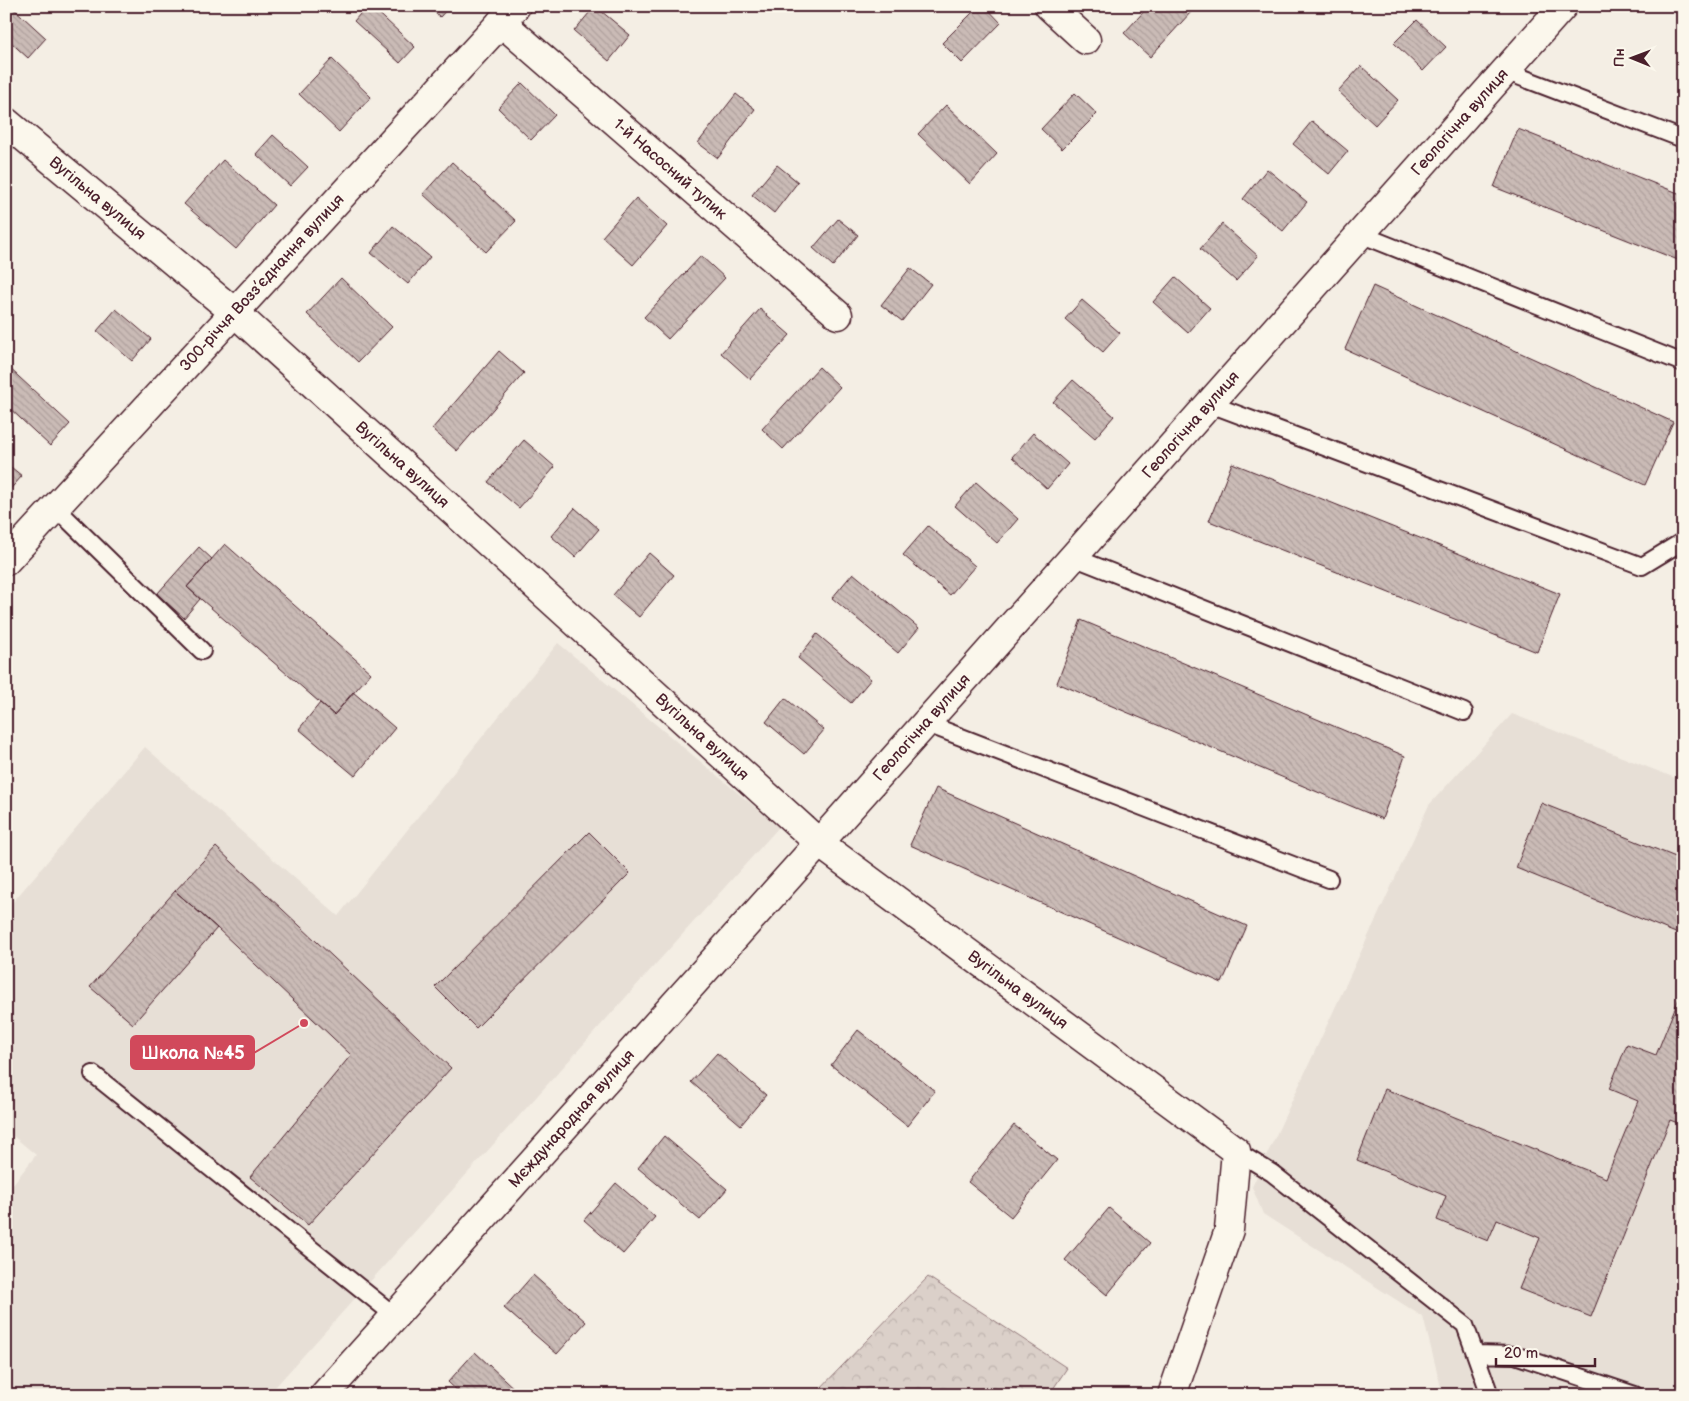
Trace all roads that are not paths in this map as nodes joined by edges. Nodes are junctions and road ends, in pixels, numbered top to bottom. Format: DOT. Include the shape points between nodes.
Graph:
graph roads {
  1 [pos="1049,6"];
  2 [pos="1563,6"];
  3 [pos="508,14"];
  4 [pos="1086,40"];
  5 [pos="1505,71"];
  6 [pos="6,122"];
  7 [pos="1683,139"];
  8 [pos="1360,234"];
  9 [pos="234,312"];
  10 [pos="838,315"];
  11 [pos="1683,363"];
  12 [pos="1210,404"];
  13 [pos="55,507"];
  14 [pos="1683,541"];
  15 [pos="1073,557"];
  16 [pos="6,561"];
  17 [pos="202,651"];
  18 [pos="1464,712"];
  19 [pos="925,723"];
  20 [pos="819,843"];
  21 [pos="1330,879"];
  22 [pos="93,1074"];
  23 [pos="1236,1151"];
  24 [pos="395,1316"];
  25 [pos="1476,1354"];
  26 [pos="324,1395"];
  27 [pos="1172,1395"];
  28 [pos="1490,1395"];
  29 [pos="1634,1395"];
  1 -- 4 [label="street"];
  2 -- 5 [label="street, Геологічна вулиця"];
  3 -- 9 [label="street, 300-річчя Возз’єднання вулиця"];
  3 -- 10 [label="street, 1-й Насосний тупик"];
  5 -- 7 [label="lane"];
  5 -- 8 [label="street, Геологічна вулиця"];
  6 -- 9 [label="street, Вугільна вулиця"];
  8 -- 11 [label="lane"];
  8 -- 12 [label="street, Геологічна вулиця"];
  9 -- 13 [label="street, 300-річчя Возз’єднання вулиця"];
  9 -- 20 [label="street, Вугільна вулиця"];
  12 -- 14 [label="lane" via="1642,566"];
  12 -- 15 [label="street, Геологічна вулиця"];
  13 -- 16 [label="street, 300-річчя Возз’єднання вулиця"];
  13 -- 17 [label="lane"];
  15 -- 18 [label="lane"];
  15 -- 19 [label="street, Геологічна вулиця"];
  19 -- 20 [label="street, Геологічна вулиця"];
  19 -- 21 [label="lane"];
  20 -- 23 [label="street, Вугільна вулиця"];
  20 -- 24 [label="street, Мєждународная вулиця"];
  22 -- 24 [label="lane"];
  23 -- 25 [label="lane" via="1272,1173 1465,1325"];
  23 -- 27 [label="street" via="1229,1230"];
  24 -- 26 [label="street, Мєждународная вулиця"];
  25 -- 28 [label="lane"];
  25 -- 29 [label="lane" via="1515,1355"];
}
